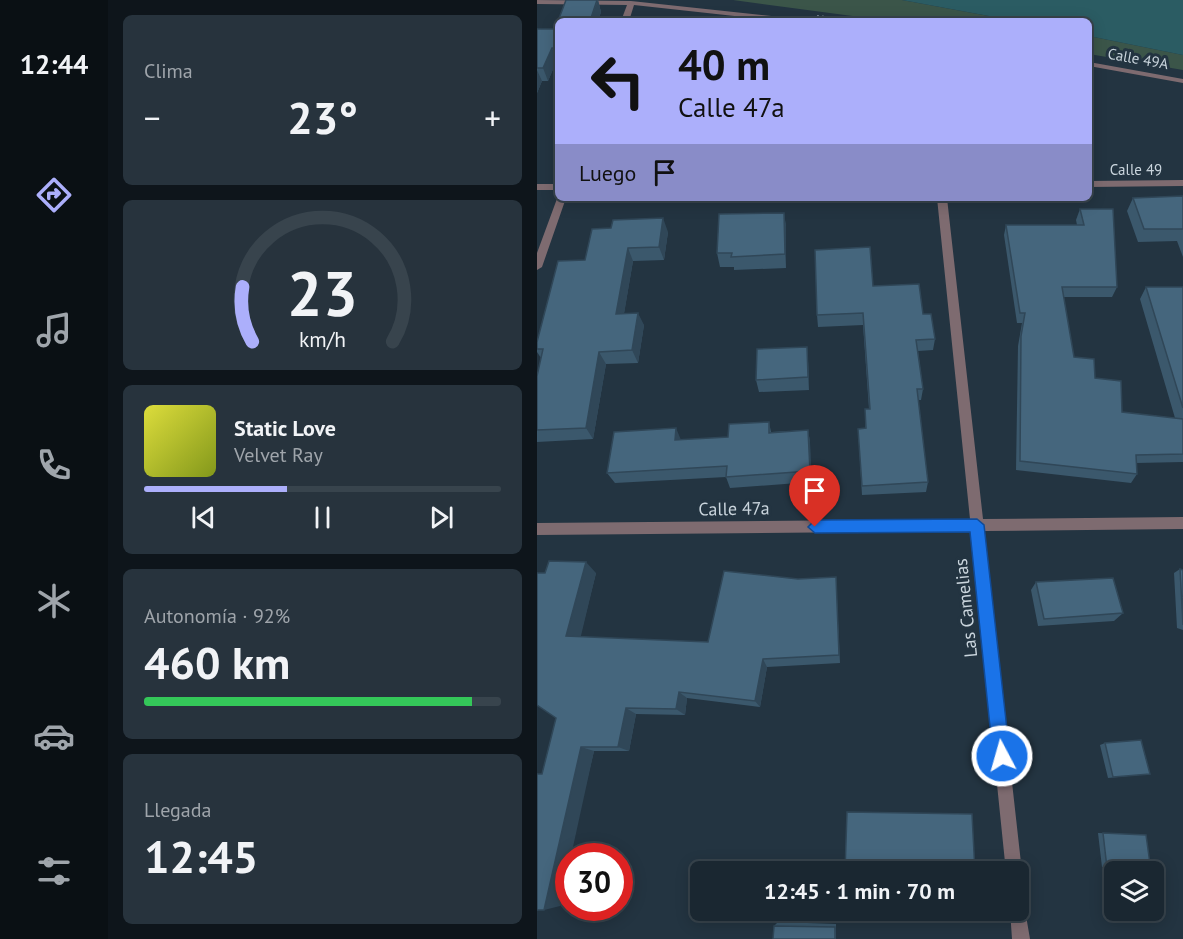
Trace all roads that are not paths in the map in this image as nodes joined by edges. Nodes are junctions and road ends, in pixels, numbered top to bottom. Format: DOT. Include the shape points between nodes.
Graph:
graph roads {
  1 [pos="537,2"];
  2 [pos="631,3"];
  3 [pos="626,18"];
  4 [pos="771,18"];
  5 [pos="1092,65"];
  6 [pos="1183,81"];
  7 [pos="1183,183"];
  8 [pos="1092,184"];
  9 [pos="537,187"];
  10 [pos="555,187"];
  11 [pos="560,201"];
  12 [pos="942,201"];
  13 [pos="537,267"];
  14 [pos="1183,523"];
  15 [pos="977,525"];
  16 [pos="537,529"];
  17 [pos="1013,861"];
  18 [pos="1019,921"];
  19 [pos="1021,939"];
  1 -- 2 [label="street"];
  2 -- 3 [label="street"];
  2 -- 4 [label="street"];
  5 -- 6 [label="street, Calle 49A"];
  7 -- 8 [label="street, Calle 49"];
  9 -- 10 [label="street"];
  11 -- 13 [label="street"];
  12 -- 15 [label="street, Las Camelias"];
  14 -- 15 [label="street, Calle 47a"];
  15 -- 16 [label="street, Calle 47a"];
  15 -- 17 [label="street, Las Camelias"];
  18 -- 19 [label="street"];
}
